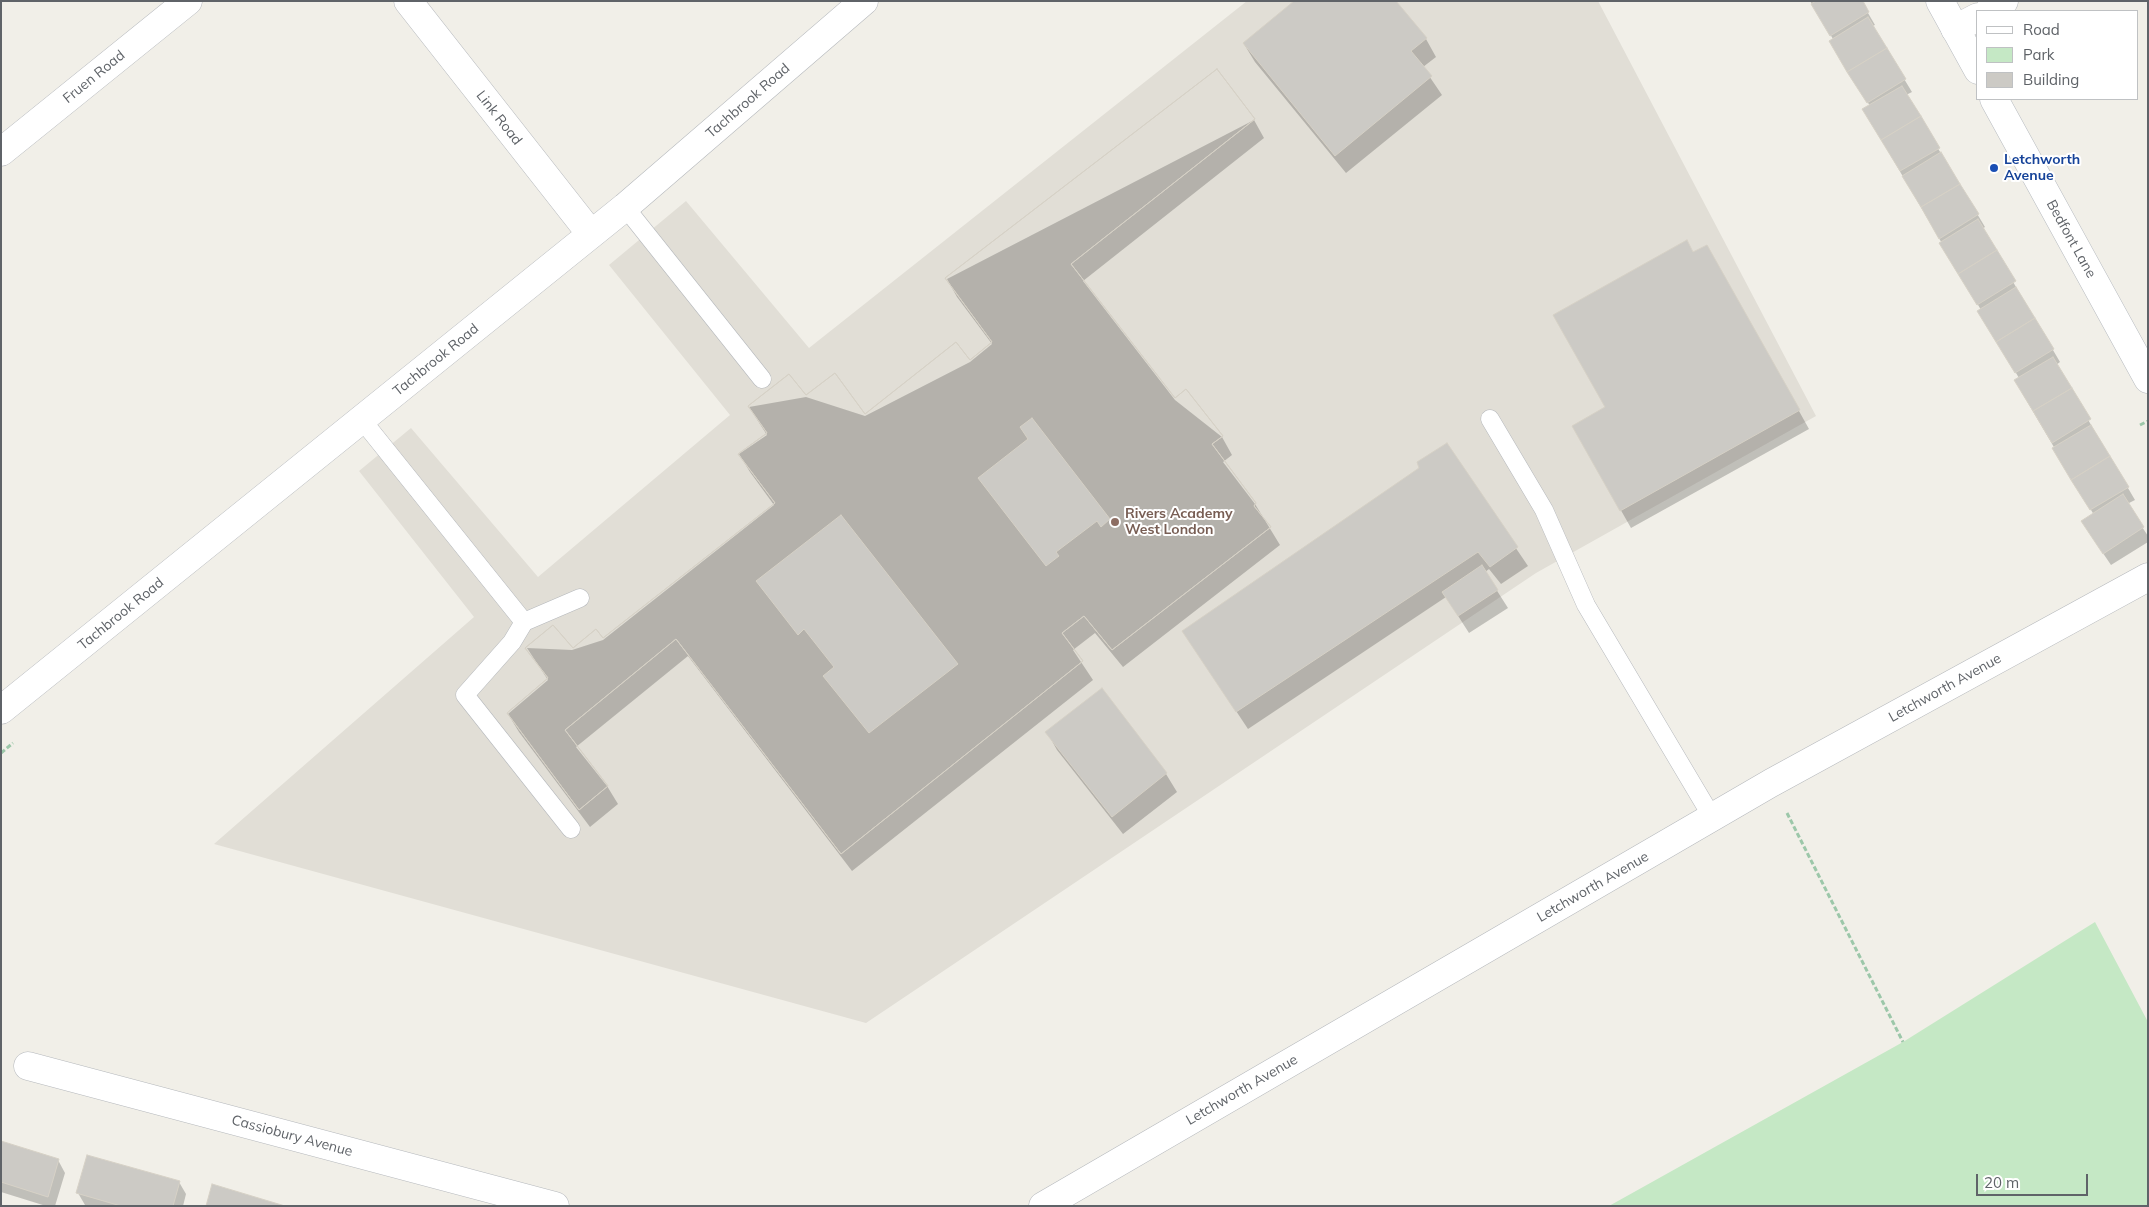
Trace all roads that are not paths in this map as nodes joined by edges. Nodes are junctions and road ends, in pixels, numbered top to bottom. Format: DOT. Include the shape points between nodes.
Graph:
graph roads {
  1 [pos="188,1"];
  2 [pos="408,1"];
  3 [pos="864,1"];
  4 [pos="1940,1"];
  5 [pos="2004,1"];
  6 [pos="1990,10"];
  7 [pos="1967,23"];
  8 [pos="1976,61"];
  9 [pos="1995,100"];
  10 [pos="1,152"];
  11 [pos="625,208"];
  12 [pos="591,234"];
  13 [pos="762,379"];
  14 [pos="2148,379"];
  15 [pos="1490,419"];
  16 [pos="362,420"];
  17 [pos="2148,577"];
  18 [pos="580,598"];
  19 [pos="524,622"];
  20 [pos="1,710"];
  21 [pos="1712,817"];
  22 [pos="571,829"];
  23 [pos="28,1066"];
  24 [pos="555,1206"];
  25 [pos="1043,1206"];
  1 -- 10 [label="street, Fruen Road"];
  2 -- 12 [label="street, Link Road"];
  3 -- 11 [label="street, Tachbrook Road"];
  4 -- 7 [label="street"];
  5 -- 6 [label="street"];
  7 -- 8 [label="street"];
  9 -- 14 [label="street, Bedfont Lane"];
  11 -- 12 [label="street, Tachbrook Road"];
  11 -- 13 [label="lane"];
  12 -- 16 [label="street, Tachbrook Road"];
  15 -- 21 [label="lane" via="1544,510 1586,605"];
  16 -- 19 [label="lane"];
  16 -- 20 [label="street, Tachbrook Road"];
  17 -- 21 [label="street, Letchworth Avenue"];
  18 -- 19 [label="lane"];
  19 -- 22 [label="lane" via="512,642 465,695"];
  21 -- 25 [label="street, Letchworth Avenue"];
  23 -- 24 [label="street, Cassiobury Avenue"];
}
